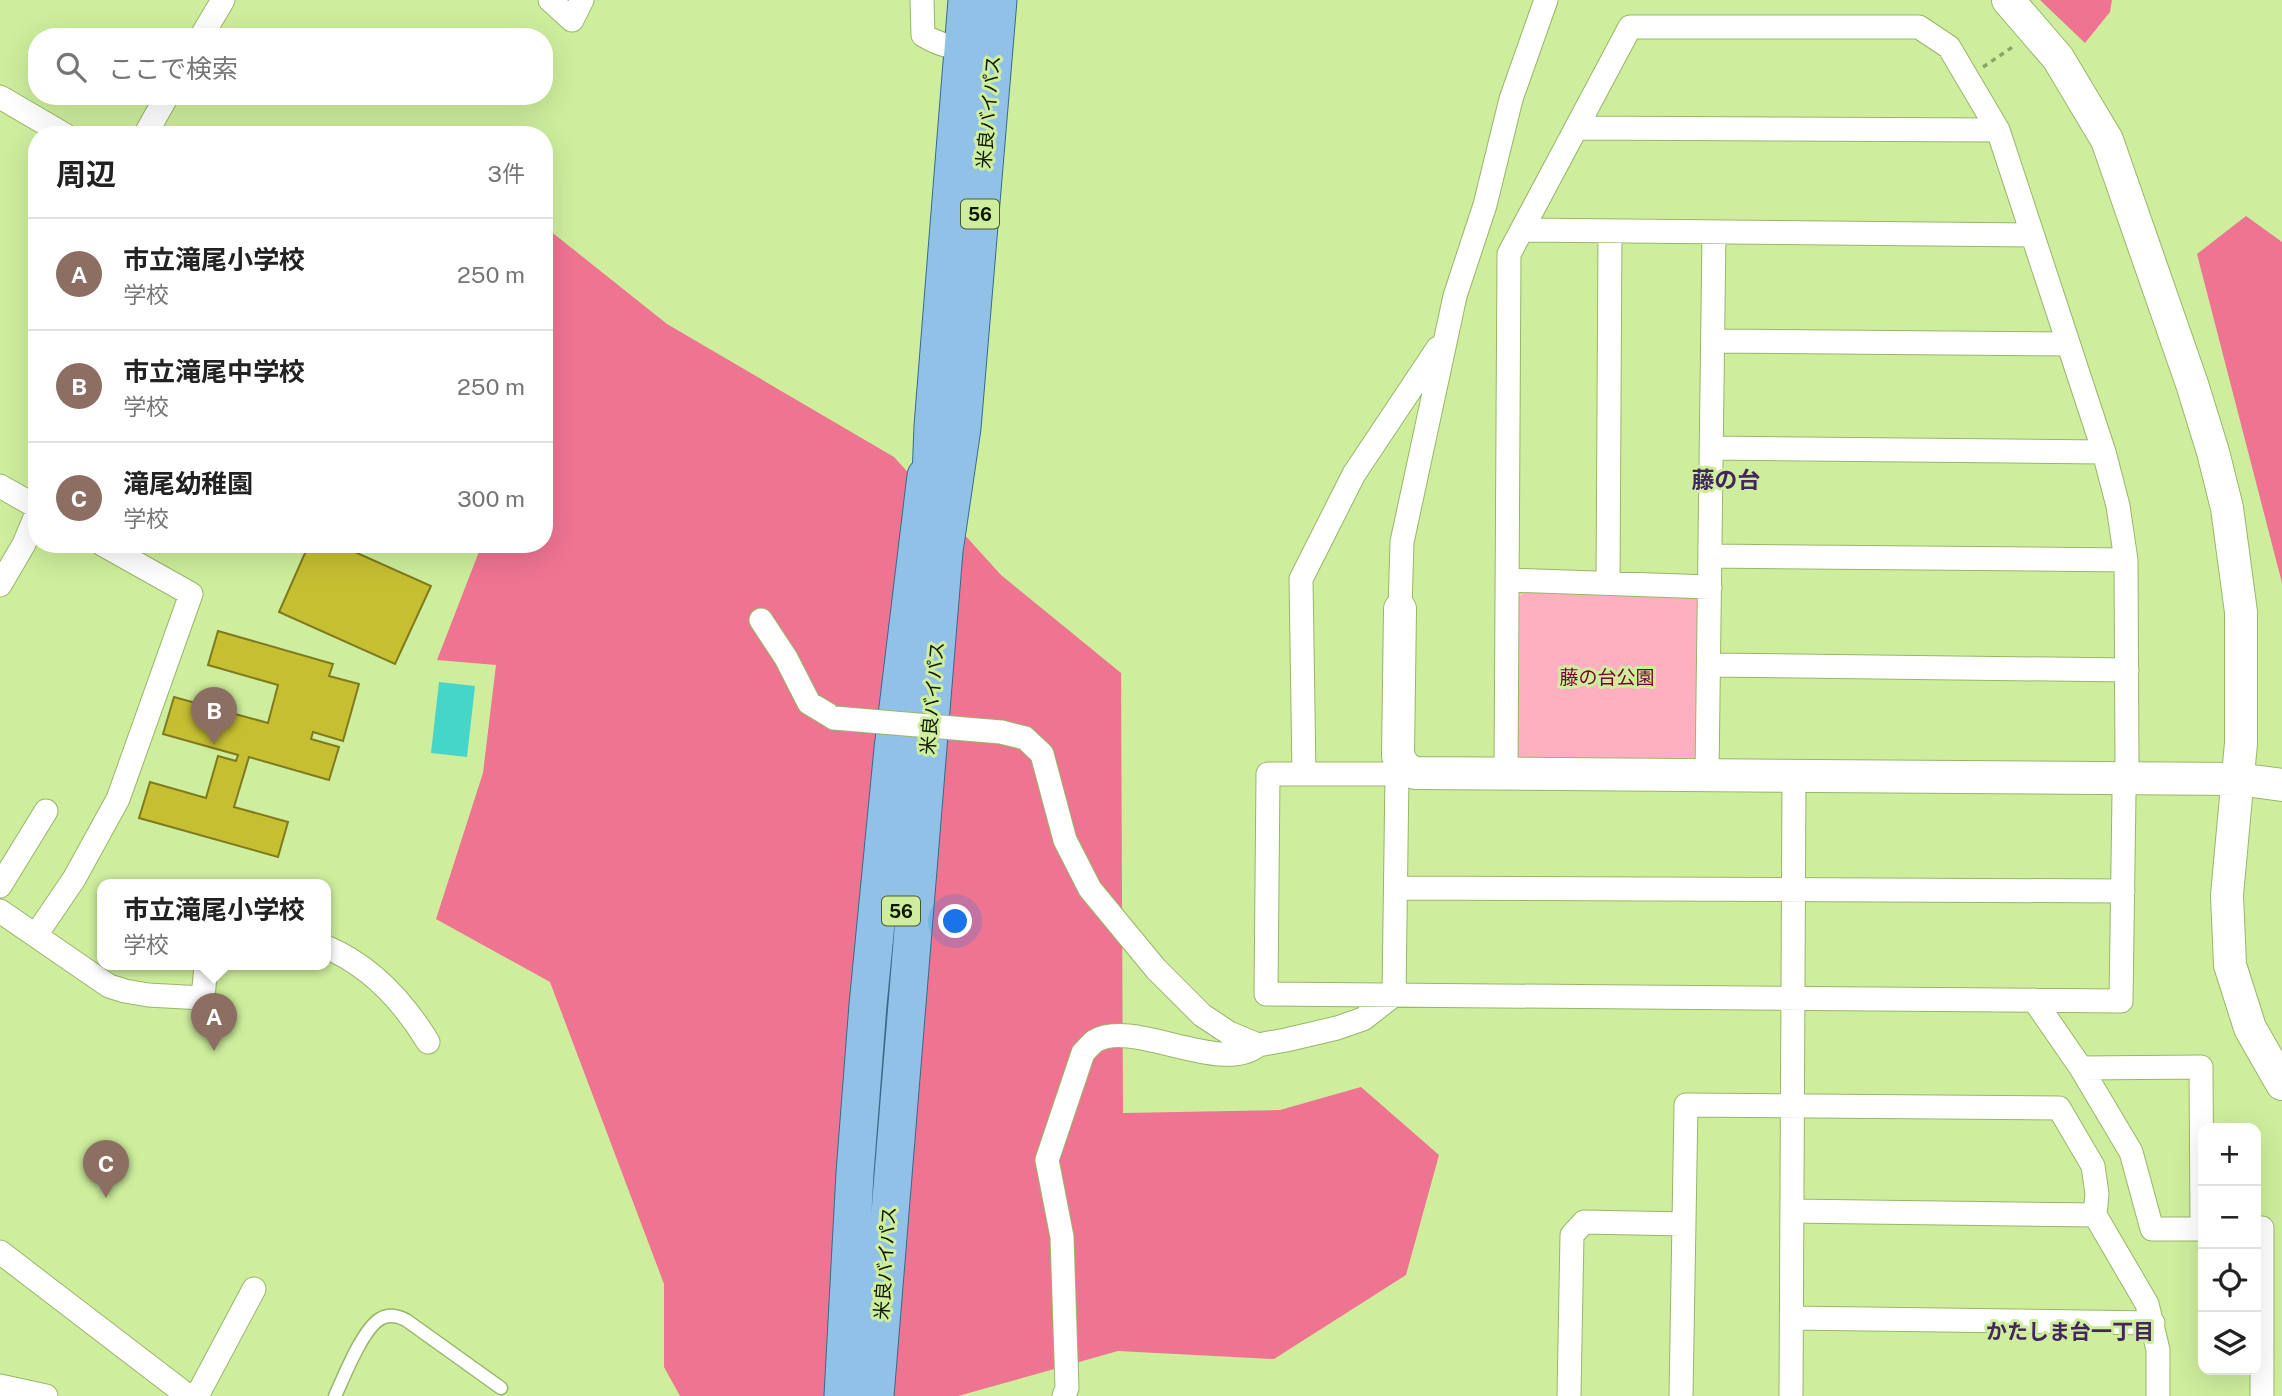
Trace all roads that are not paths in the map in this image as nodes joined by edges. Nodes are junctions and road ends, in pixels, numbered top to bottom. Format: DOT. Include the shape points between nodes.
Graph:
graph roads {
  1 [pos="223,0"];
  2 [pos="550,0"];
  3 [pos="582,0"];
  4 [pos="922,0"];
  5 [pos="967,0"];
  6 [pos="998,0"];
  7 [pos="1546,0"];
  8 [pos="2008,0"];
  9 [pos="206,28"];
  10 [pos="979,45"];
  11 [pos="0,97"];
  12 [pos="162,105"];
  13 [pos="50,126"];
  14 [pos="150,126"];
  15 [pos="1577,128"];
  16 [pos="1998,130"];
  17 [pos="1522,230"];
  18 [pos="1610,231"];
  19 [pos="1714,232"];
  20 [pos="2032,235"];
  21 [pos="1445,337"];
  22 [pos="1713,341"];
  23 [pos="2068,344"];
  24 [pos="947,427"];
  25 [pos="1712,449"];
  26 [pos="2104,452"];
  27 [pos="0,486"];
  28 [pos="28,502"];
  29 [pos="28,534"];
  30 [pos="118,553"];
  31 [pos="1710,556"];
  32 [pos="2126,560"];
  33 [pos="1507,580"];
  34 [pos="1608,583"];
  35 [pos="0,585"];
  36 [pos="1710,587"];
  37 [pos="1400,609"];
  38 [pos="761,620"];
  39 [pos="1709,665"];
  40 [pos="2127,670"];
  41 [pos="1304,774"];
  42 [pos="1397,775"];
  43 [pos="1429,775"];
  44 [pos="1506,775"];
  45 [pos="1707,776"];
  46 [pos="1794,776"];
  47 [pos="2126,778"];
  48 [pos="2238,779"];
  49 [pos="2282,785"];
  50 [pos="47,811"];
  51 [pos="0,886"];
  52 [pos="1396,888"];
  53 [pos="1793,889"];
  54 [pos="2123,891"];
  55 [pos="0,911"];
  56 [pos="36,935"];
  57 [pos="331,950"];
  58 [pos="206,970"];
  59 [pos="1394,995"];
  60 [pos="1793,998"];
  61 [pos="2034,1000"];
  62 [pos="428,1042"];
  63 [pos="1258,1045"];
  64 [pos="2081,1068"];
  65 [pos="2282,1084"];
  66 [pos="1792,1105"];
  67 [pos="2202,1186"];
  68 [pos="1792,1211"];
  69 [pos="2095,1215"];
  70 [pos="1684,1224"];
  71 [pos="2261,1228"];
  72 [pos="2198,1229"];
  73 [pos="0,1252"];
  74 [pos="254,1289"];
  75 [pos="1792,1318"];
  76 [pos="2153,1323"];
  77 [pos="2272,1324"];
  78 [pos="0,1386"];
  79 [pos="501,1388"];
  80 [pos="46,1396"];
  81 [pos="188,1396"];
  82 [pos="197,1396"];
  83 [pos="335,1396"];
  84 [pos="843,1396"];
  85 [pos="862,1396"];
  86 [pos="875,1396"];
  87 [pos="892,1396"];
  88 [pos="1064,1396"];
  89 [pos="1569,1396"];
  90 [pos="1681,1396"];
  91 [pos="1791,1396"];
  92 [pos="2158,1396"];
  93 [pos="2262,1396"];
  1 -- 9 [label="street"];
  2 -- 3 [label="street" via="572,20"];
  4 -- 10 [label="street" via="923,35 940,46"];
  5 -- 10 [label="main road, 米良バイパス / 56"];
  6 -- 10 [label="main road, 米良バイパス / 56"];
  7 -- 21 [label="street" via="1511,99"];
  8 -- 48 [label="street" via="2078,89 2115,159 2213,452 2227,508 2241,612"];
  10 -- 24 [label="main road, 米良バイパス / 56"];
  11 -- 13 [label="street"];
  12 -- 14 [label="street"];
  15 -- 16 [label="street"];
  15 -- 16 [label="street" via="1630,27 1919,27 1949,47"];
  15 -- 17 [label="street"];
  16 -- 20 [label="street"];
  17 -- 18 [label="street"];
  17 -- 33 [label="street" via="1509,254"];
  18 -- 19 [label="street"];
  18 -- 34 [label="street"];
  19 -- 20 [label="street"];
  19 -- 22 [label="street"];
  20 -- 23 [label="street"];
  21 -- 37 [label="street" via="1402,542"];
  21 -- 41 [label="street" via="1354,474 1301,579"];
  22 -- 23 [label="street"];
  22 -- 25 [label="street"];
  23 -- 26 [label="street"];
  24 -- 84 [label="main road" via="919,523 893,749 867,1005"];
  24 -- 85 [label="main road, 米良バイパス / 56" via="920,673"];
  24 -- 86 [label="main road, 米良バイパス / 56" via="944,551"];
  24 -- 87 [label="main road" via="957,552"];
  25 -- 26 [label="street"];
  25 -- 31 [label="street"];
  26 -- 32 [label="street"];
  27 -- 28 [label="street"];
  29 -- 35 [label="street"];
  30 -- 56 [label="street" via="191,594 118,799 74,879"];
  31 -- 32 [label="street"];
  31 -- 36 [label="street"];
  32 -- 40 [label="street"];
  33 -- 34 [label="street"];
  33 -- 44 [label="street"];
  34 -- 36 [label="street"];
  36 -- 39 [label="street"];
  37 -- 43 [label="street" via="1398,756 1408,771"];
  38 -- 63 [label="street, bridge" via="809,703 834,718 1025,738 1042,754 1065,840 1090,889 1156,969 1202,1015"];
  39 -- 40 [label="street"];
  39 -- 45 [label="street"];
  40 -- 47 [label="street"];
  41 -- 42 [label="street"];
  41 -- 59 [label="street" via="1268,774 1266,994"];
  42 -- 43 [label="street"];
  42 -- 52 [label="street"];
  43 -- 44 [label="street"];
  44 -- 45 [label="street"];
  45 -- 46 [label="street"];
  46 -- 47 [label="street"];
  46 -- 53 [label="street"];
  47 -- 48 [label="street"];
  47 -- 54 [label="street"];
  48 -- 49 [label="street"];
  48 -- 65 [label="street" via="2227,895 2230,965 2250,1028"];
  50 -- 51 [label="street"];
  52 -- 53 [label="street"];
  52 -- 59 [label="street"];
  53 -- 54 [label="street"];
  53 -- 60 [label="street"];
  54 -- 61 [label="street" via="2121,1001"];
  55 -- 56 [label="street"];
  56 -- 58 [label="street" via="109,986 125,991 203,998"];
  57 -- 62 [label="street" via="394,994"];
  59 -- 60 [label="street"];
  59 -- 63 [label="street" via="1363,1019"];
  60 -- 61 [label="street"];
  60 -- 66 [label="street"];
  61 -- 64 [label="street"];
  63 -- 88 [label="street" via="1249,1052 1218,1054 1123,1036 1096,1040 1083,1053 1047,1160 1062,1237"];
  64 -- 67 [label="street" via="2201,1067"];
  64 -- 72 [label="street" via="2132,1153 2152,1229"];
  66 -- 68 [label="street"];
  66 -- 69 [label="street" via="2060,1108 2093,1166"];
  66 -- 70 [label="street" via="1686,1104"];
  68 -- 69 [label="street"];
  68 -- 75 [label="street"];
  69 -- 76 [label="street" via="2147,1304"];
  70 -- 89 [label="street" via="1584,1222 1572,1235"];
  70 -- 90 [label="street"];
  71 -- 77 [label="street"];
  73 -- 81 [label="street"];
  74 -- 82 [label="street"];
  75 -- 76 [label="street"];
  75 -- 91 [label="street"];
  76 -- 92 [label="street"];
  77 -- 93 [label="street"];
  78 -- 80 [label="street"];
  79 -- 83 [label="lane" via="407,1320 388,1316 378,1320 355,1351"];
}
